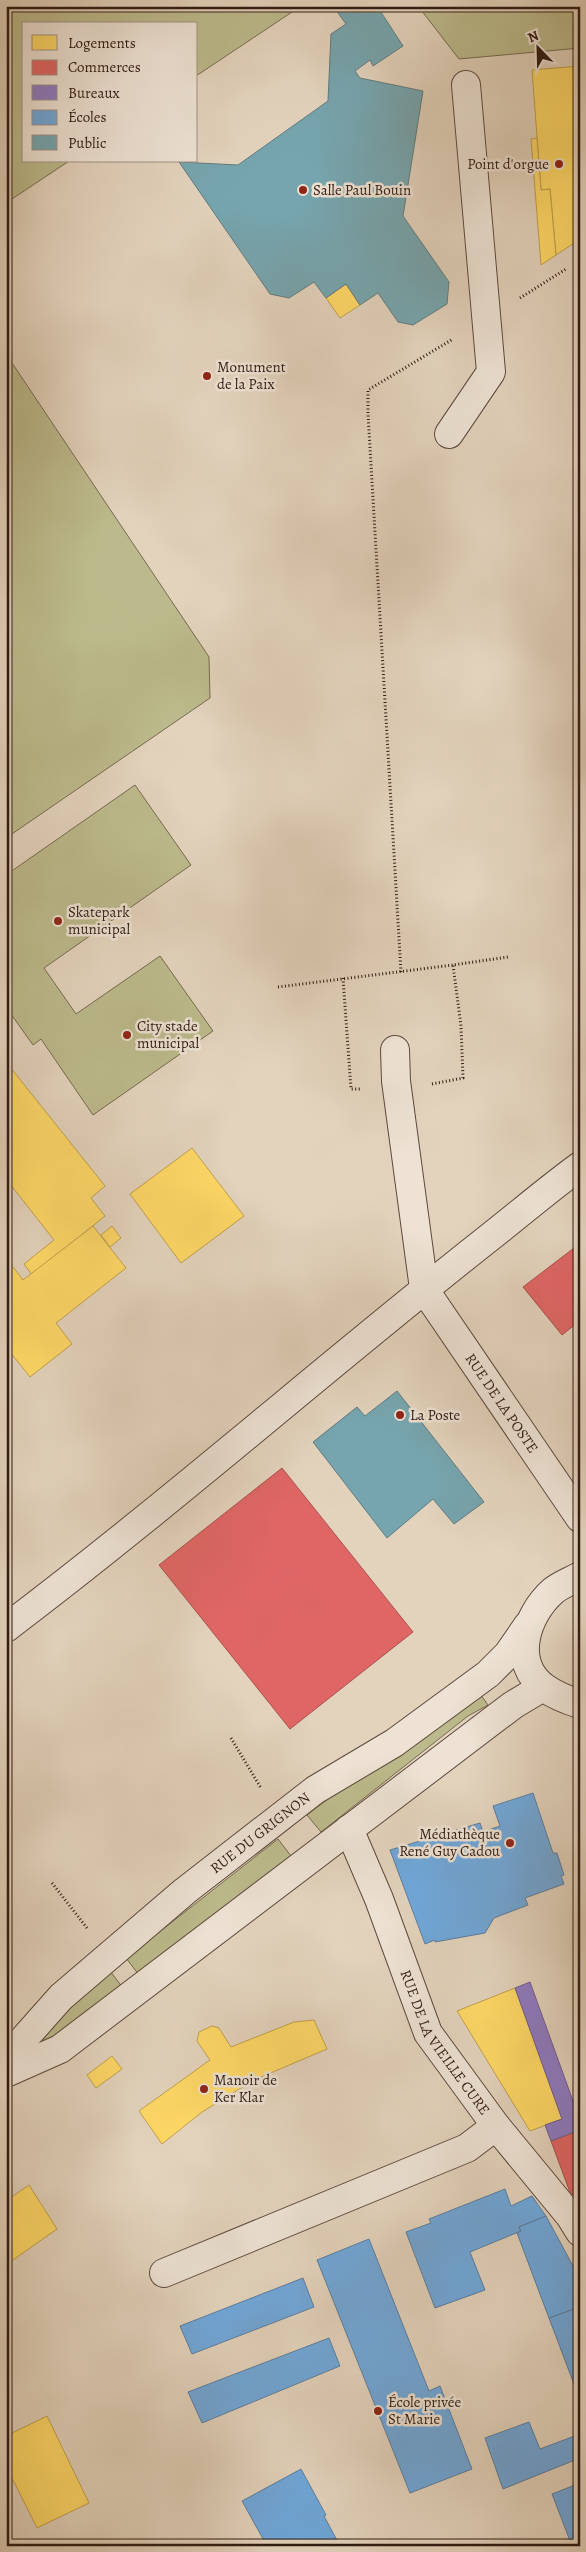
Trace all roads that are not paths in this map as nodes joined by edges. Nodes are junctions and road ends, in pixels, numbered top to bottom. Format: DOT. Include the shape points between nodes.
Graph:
graph roads {
  1 [pos="466,85"];
  2 [pos="449,434"];
  3 [pos="395,1050"];
  4 [pos="580,1166"];
  5 [pos="424,1289"];
  6 [pos="580,1518"];
  7 [pos="580,1576"];
  8 [pos="528,1625"];
  9 [pos="6,1628"];
  10 [pos="544,1687"];
  11 [pos="580,1704"];
  12 [pos="349,1829"];
  13 [pos="6,2059"];
  14 [pos="6,2073"];
  15 [pos="496,2126"];
  16 [pos="580,2232"];
  17 [pos="164,2273"];
  1 -- 2 [label="street" via="491,372"];
  3 -- 5 [label="street" via="396,1081"];
  4 -- 5 [label="street"];
  5 -- 6 [label="street, RUE DE LA POSTE"];
  5 -- 9 [label="street" via="155,1513"];
  7 -- 8 [label="street, RUE DU GRIGNON" via="554,1590 538,1606"];
  8 -- 10 [label="street" via="525,1654 532,1674"];
  8 -- 13 [label="street, RUE DU GRIGNON" via="508,1654 488,1674 394,1742 315,1790 185,1891 60,1997"];
  10 -- 11 [label="street"];
  10 -- 12 [label="street" via="513,1705"];
  12 -- 14 [label="street" via="60,2049"];
  12 -- 15 [label="street, RUE DE LA VIEILLE CURE" via="379,1899 428,2033"];
  15 -- 16 [label="street, RUE DE LA VIEILLE CURE"];
  15 -- 17 [label="street" via="467,2148"];
}
